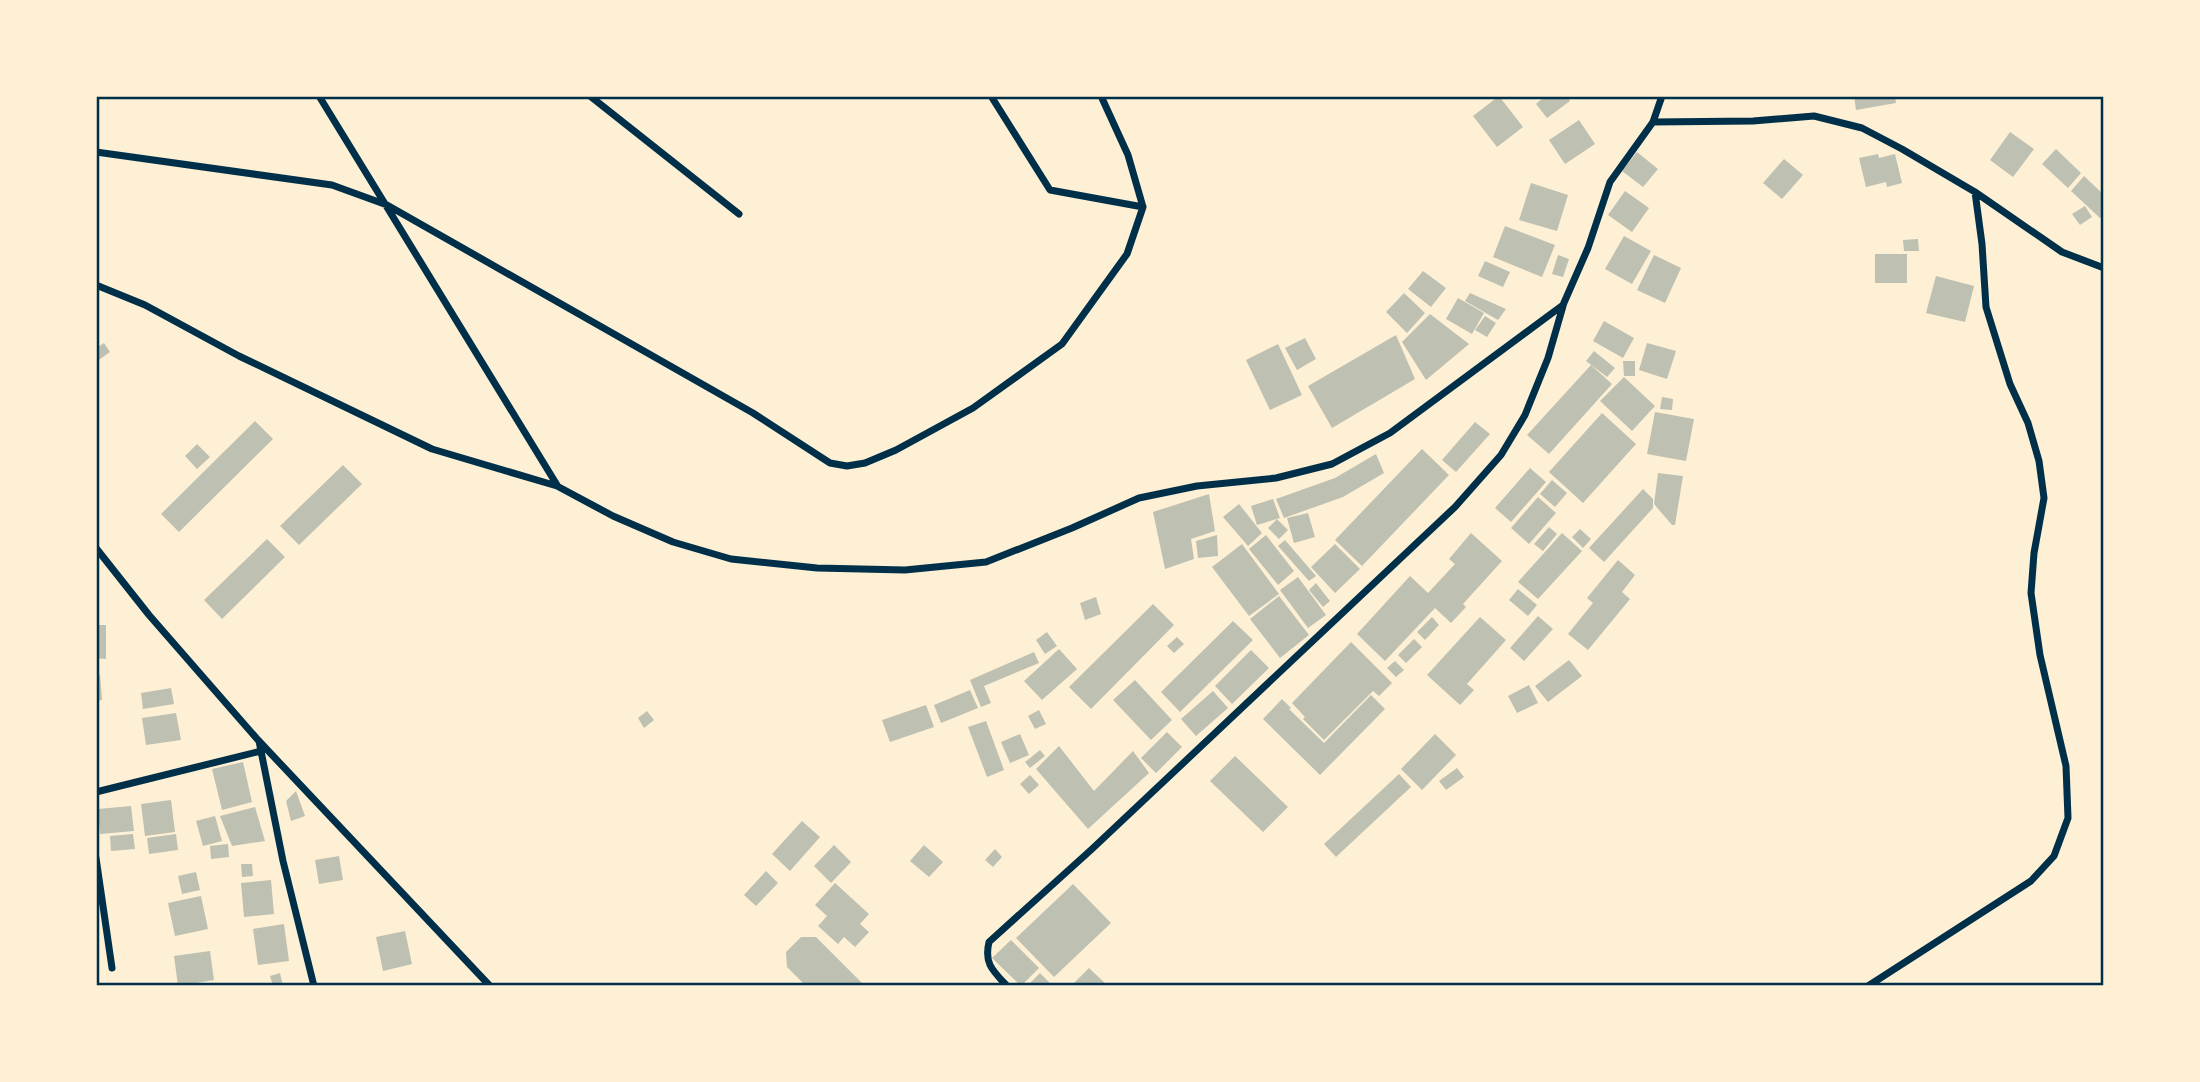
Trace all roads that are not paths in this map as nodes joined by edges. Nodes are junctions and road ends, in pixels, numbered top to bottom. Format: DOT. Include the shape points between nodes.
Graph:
graph roads {
  1 [pos="319,96"];
  2 [pos="590,96"];
  3 [pos="991,96"];
  4 [pos="1101,96"];
  5 [pos="1662,96"];
  6 [pos="1653,122"];
  7 [pos="96,152"];
  8 [pos="1975,192"];
  9 [pos="387,205"];
  10 [pos="1143,207"];
  11 [pos="739,214"];
  12 [pos="2104,268"];
  13 [pos="96,285"];
  14 [pos="1563,305"];
  15 [pos="557,486"];
  16 [pos="96,548"];
  17 [pos="258,740"];
  18 [pos="261,751"];
  19 [pos="96,792"];
  20 [pos="96,858"];
  21 [pos="112,968"];
  22 [pos="314,986"];
  23 [pos="490,986"];
  24 [pos="1007,986"];
  25 [pos="1868,986"];
  1 -- 9 [label="street"];
  2 -- 11 [label="street"];
  3 -- 10 [label="street" via="1050,190"];
  4 -- 10 [label="street" via="1128,155"];
  5 -- 6 [label="street"];
  6 -- 8 [label="street" via="1814,116 1862,128"];
  6 -- 14 [label="street" via="1609,182"];
  7 -- 9 [label="street" via="331,185"];
  8 -- 12 [label="street" via="2062,252"];
  8 -- 25 [label="street" via="1986,307 2039,461 2044,498 2031,593 2066,766 2068,817 2054,856 2031,881"];
  9 -- 10 [label="street" via="753,413 830,463 847,466 897,450 973,408 1062,344 1126,254"];
  9 -- 15 [label="street"];
  13 -- 15 [label="street" via="145,305 432,449"];
  14 -- 15 [label="street" via="1390,433 1332,464 1276,478 1197,485 1139,498 986,562 905,570 817,568 731,559 673,542"];
  14 -- 24 [label="street" via="1539,381 1502,455 1382,576 989,942 986,955 992,970"];
  16 -- 17 [label="street"];
  17 -- 18 [label="street"];
  17 -- 23 [label="street"];
  18 -- 19 [label="street"];
  18 -- 22 [label="street"];
  20 -- 21 [label="street"];
}
